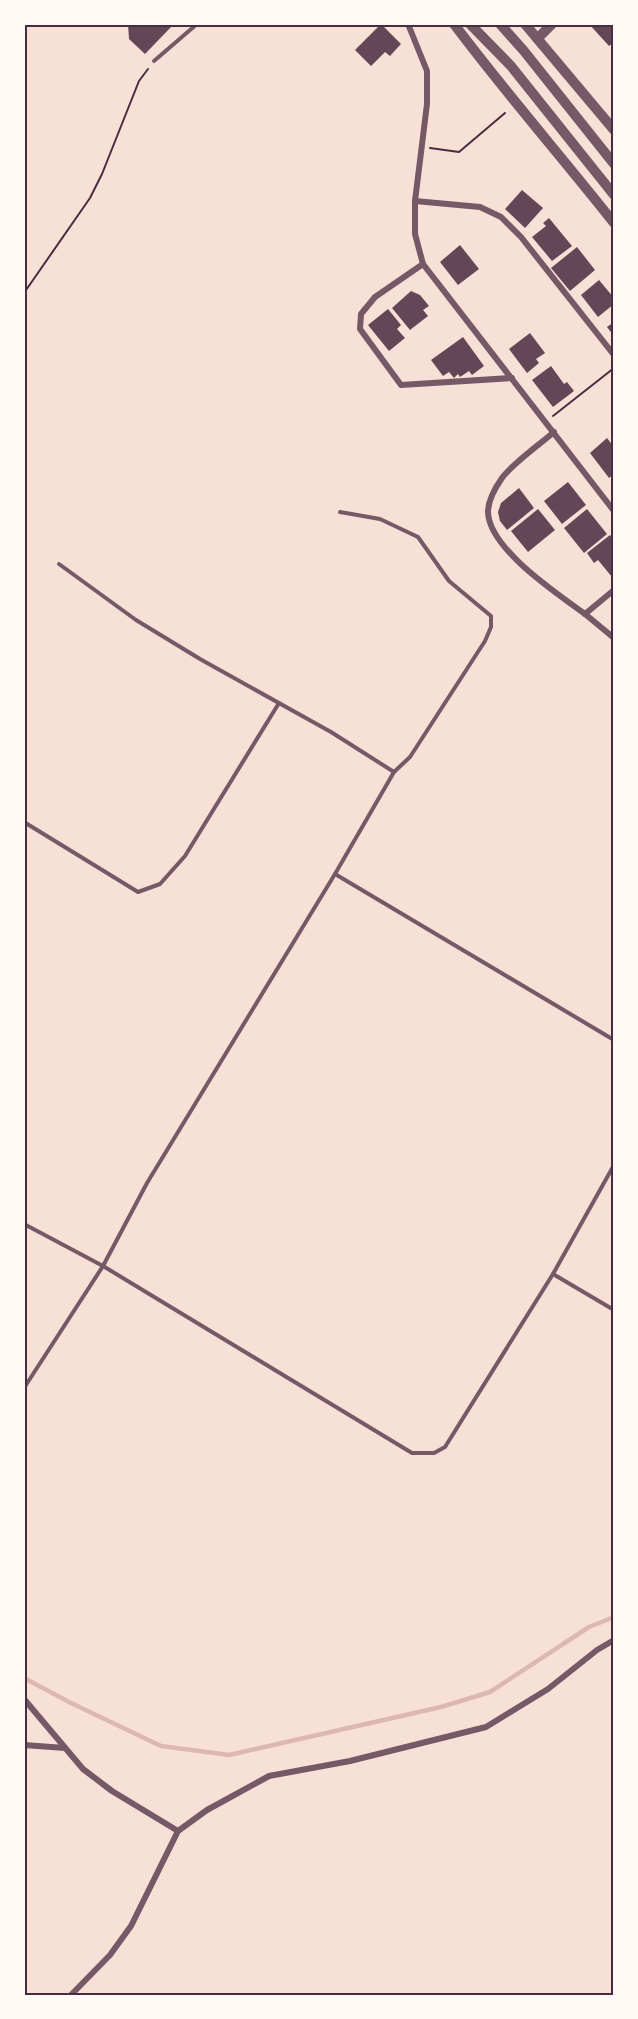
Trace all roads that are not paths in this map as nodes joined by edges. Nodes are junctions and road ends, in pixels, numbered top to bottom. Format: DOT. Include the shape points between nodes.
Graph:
graph roads {
  1 [pos="197,24"];
  2 [pos="408,24"];
  3 [pos="454,24"];
  4 [pos="470,24"];
  5 [pos="500,24"];
  6 [pos="525,24"];
  7 [pos="552,24"];
  8 [pos="538,38"];
  9 [pos="154,61"];
  10 [pos="614,130"];
  11 [pos="614,164"];
  12 [pos="614,195"];
  13 [pos="415,201"];
  14 [pos="614,223"];
  15 [pos="423,264"];
  16 [pos="614,355"];
  17 [pos="512,378"];
  18 [pos="554,432"];
  19 [pos="614,511"];
  20 [pos="340,512"];
  21 [pos="59,564"];
  22 [pos="614,590"];
  23 [pos="585,614"];
  24 [pos="614,638"];
  25 [pos="279,703"];
  26 [pos="394,772"];
  27 [pos="24,822"];
  28 [pos="335,874"];
  29 [pos="614,1040"];
  30 [pos="614,1165"];
  31 [pos="24,1224"];
  32 [pos="103,1266"];
  33 [pos="553,1274"];
  34 [pos="614,1310"];
  35 [pos="24,1388"];
  36 [pos="614,1640"];
  37 [pos="24,1699"];
  38 [pos="24,1745"];
  39 [pos="65,1748"];
  40 [pos="178,1831"];
  41 [pos="71,1995"];
  1 -- 9 [label="lane"];
  2 -- 13 [label="street" via="427,71 427,104"];
  3 -- 14 [label="street"];
  4 -- 12 [label="street" via="511,66"];
  5 -- 11 [label="street"];
  6 -- 8 [label="street"];
  7 -- 8 [label="street"];
  8 -- 10 [label="street"];
  13 -- 15 [label="street" via="415,234"];
  13 -- 16 [label="street" via="480,207 501,217"];
  15 -- 17 [label="street"];
  15 -- 17 [label="street" via="375,297 361,314 360,329 401,385"];
  17 -- 18 [label="street"];
  18 -- 19 [label="street"];
  18 -- 23 [label="street" via="503,476 492,493 490,523 512,555"];
  20 -- 26 [label="lane" via="380,519 418,537 449,580 491,616 485,641 410,757"];
  21 -- 25 [label="lane" via="136,620"];
  22 -- 23 [label="street"];
  23 -- 24 [label="street"];
  25 -- 26 [label="lane"];
  25 -- 27 [label="lane" via="185,856 160,884 138,892"];
  26 -- 28 [label="lane"];
  28 -- 29 [label="lane"];
  28 -- 32 [label="lane" via="147,1183"];
  30 -- 33 [label="lane"];
  31 -- 32 [label="lane"];
  32 -- 33 [label="lane" via="412,1453 434,1453 445,1447"];
  32 -- 35 [label="lane"];
  33 -- 34 [label="lane"];
  36 -- 40 [label="street" via="548,1689 486,1727 350,1761 269,1776"];
  37 -- 39 [label="street"];
  38 -- 39 [label="street"];
  39 -- 40 [label="street" via="83,1769"];
  40 -- 41 [label="street" via="131,1926 110,1955"];
}
